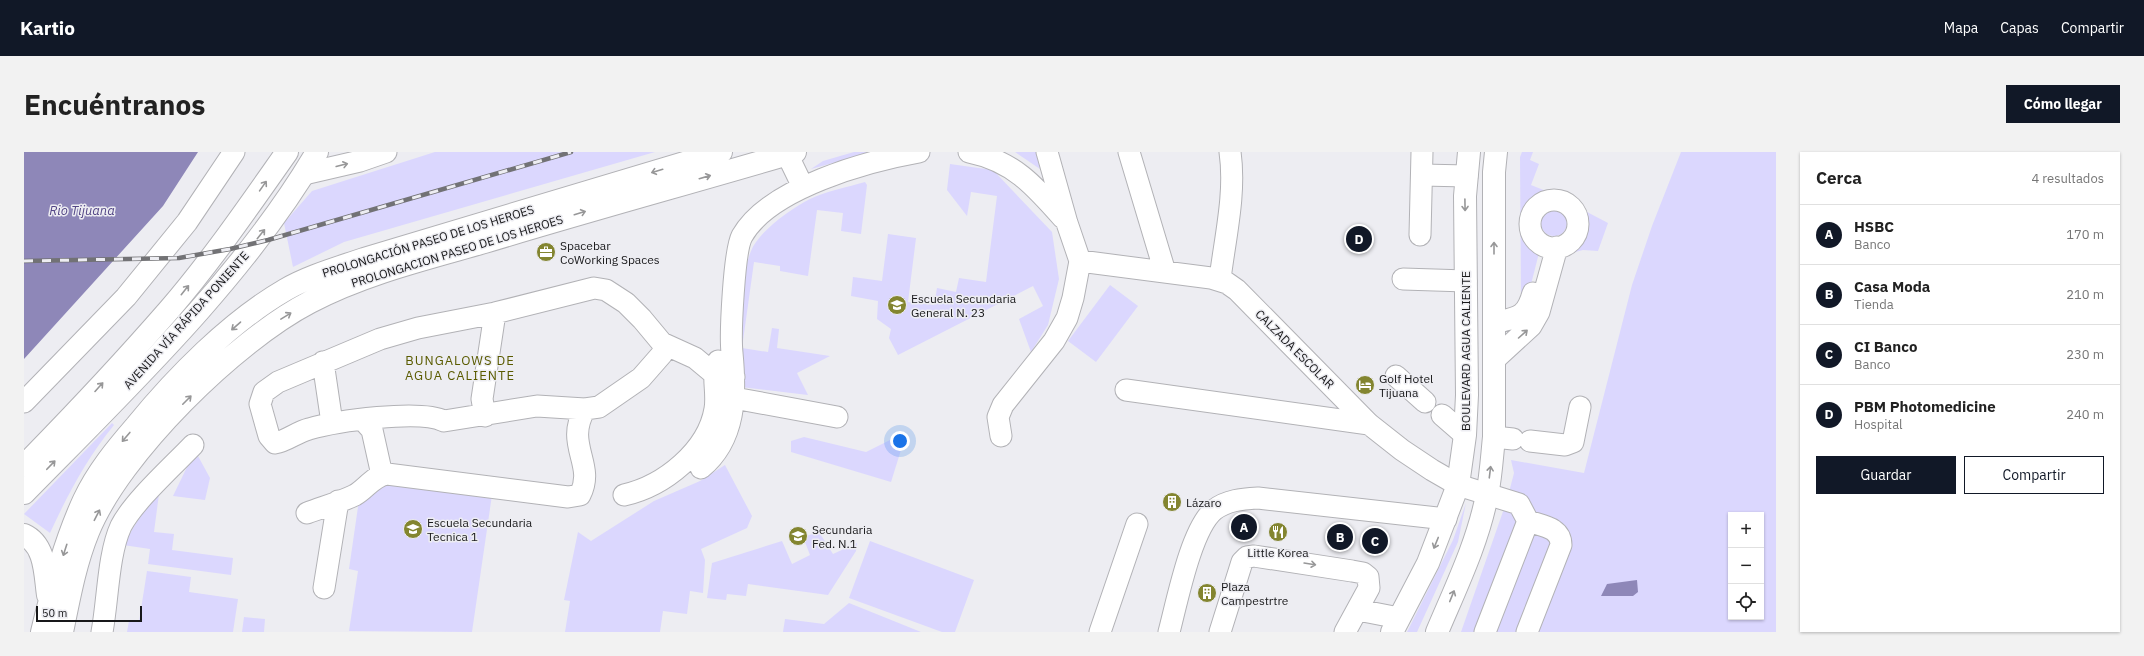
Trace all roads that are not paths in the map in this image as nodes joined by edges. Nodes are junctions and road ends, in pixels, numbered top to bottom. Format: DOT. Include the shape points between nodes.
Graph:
graph roads {
  1 [pos="234,152"];
  2 [pos="287,152"];
  3 [pos="317,152"];
  4 [pos="386,152"];
  5 [pos="721,152"];
  6 [pos="919,152"];
  7 [pos="969,152"];
  8 [pos="1047,152"];
  9 [pos="1129,152"];
  10 [pos="1422,152"];
  11 [pos="1469,152"];
  12 [pos="1496,152"];
  13 [pos="791,153"];
  14 [pos="1234,156"];
  15 [pos="304,174"];
  16 [pos="1422,175"];
  17 [pos="1467,176"];
  18 [pos="802,184"];
  19 [pos="1067,223"];
  20 [pos="1420,235"];
  21 [pos="1080,261"];
  22 [pos="1165,272"];
  23 [pos="1403,279"];
  24 [pos="1220,280"];
  25 [pos="1466,281"];
  26 [pos="495,313"];
  27 [pos="1494,323"];
  28 [pos="667,349"];
  29 [pos="1494,360"];
  30 [pos="323,362"];
  31 [pos="725,375"];
  32 [pos="1396,376"];
  33 [pos="1126,390"];
  34 [pos="734,398"];
  35 [pos="24,402"];
  36 [pos="1425,402"];
  37 [pos="1580,407"];
  38 [pos="585,409"];
  39 [pos="78,411"];
  40 [pos="1442,415"];
  41 [pos="485,416"];
  42 [pos="837,417"];
  43 [pos="332,423"];
  44 [pos="372,423"];
  45 [pos="1369,424"];
  46 [pos="1465,435"];
  47 [pos="1000,436"];
  48 [pos="1513,439"];
  49 [pos="193,445"];
  50 [pos="70,446"];
  51 [pos="24,466"];
  52 [pos="701,468"];
  53 [pos="382,475"];
  54 [pos="1458,485"];
  55 [pos="24,492"];
  56 [pos="1488,494"];
  57 [pos="624,495"];
  58 [pos="338,501"];
  59 [pos="307,512"];
  60 [pos="1446,519"];
  61 [pos="1528,521"];
  62 [pos="1137,524"];
  63 [pos="24,535"];
  64 [pos="324,588"];
  65 [pos="49,602"];
  66 [pos="1358,610"];
  67 [pos="1396,625"];
  68 [pos="1529,631"];
  69 [pos="42,632"];
  70 [pos="62,632"];
  71 [pos="102,632"];
  72 [pos="1100,632"];
  73 [pos="1169,632"];
  74 [pos="1220,632"];
  75 [pos="1346,632"];
  76 [pos="1438,632"];
  77 [pos="1485,632"];
  1 -- 35 [label="street" via="188,222 130,291"];
  39 -- 2 [label="main road, AVENIDA VÍA RÁPIDA PONIENTE, one-way" via="174,303 230,233"];
  3 -- 15 [label="main road, AVENIDA VÍA RÁPIDA PONIENTE"];
  15 -- 4 [label="street, one-way"];
  5 -- 65 [label="main road, PROLONGACIÓN PASEO DE LOS HEROES, one-way" via="364,259 286,290 240,322 188,369 151,407 111,455 84,499 65,548"];
  6 -- 18 [label="street"];
  7 -- 19 [label="street" via="981,154 1019,173 1034,185"];
  8 -- 19 [label="street"];
  9 -- 22 [label="street"];
  10 -- 16 [label="street"];
  11 -- 17 [label="main road, BOULEVARD AGUA CALIENTE"];
  27 -- 12 [label="main road, one-way"];
  13 -- 18 [label="street"];
  70 -- 13 [label="main road, PROLONGACION PASEO DE LOS HEROES, one-way" via="75,569 88,531 104,500 125,469 160,427 244,347 283,317 330,292 455,250"];
  14 -- 24 [label="street"];
  50 -- 15 [label="main road, AVENIDA VÍA RÁPIDA PONIENTE, one-way" via="165,347 211,294 267,226"];
  16 -- 17 [label="street"];
  16 -- 20 [label="street"];
  17 -- 25 [label="main road, BOULEVARD AGUA CALIENTE, one-way"];
  18 -- 31 [label="street" via="765,211 747,229 740,243 731,344"];
  18 -- 31 [label="street" via="769,195 758,202 733,238 728,260 723,345"];
  19 -- 21 [label="street"];
  21 -- 22 [label="street, CALZADA ESCOLAR"];
  21 -- 47 [label="street" via="1067,318 1054,341 1003,405 998,417"];
  22 -- 24 [label="street, CALZADA ESCOLAR"];
  23 -- 25 [label="street"];
  24 -- 45 [label="street, CALZADA ESCOLAR" via="1236,290"];
  25 -- 46 [label="main road, BOULEVARD AGUA CALIENTE"];
  26 -- 28 [label="street" via="600,288 626,303"];
  26 -- 30 [label="street" via="418,328 380,339"];
  26 -- 41 [label="street" via="482,399"];
  27 -- 29 [label="main road"];
  29 -- 27 [label="street, one-way" via="1531,326 1539,312 1551,246 1525,312 1519,317"];
  28 -- 31 [label="street" via="696,358"];
  28 -- 38 [label="street" via="641,378 608,403"];
  29 -- 48 [label="main road"];
  30 -- 43 [label="street"];
  30 -- 43 [label="street" via="268,388 262,397 261,409 269,436 275,443 302,431"];
  31 -- 34 [label="street"];
  31 -- 57 [label="street" via="716,391 714,410 706,433 696,449 684,462 646,488"];
  32 -- 36 [label="street"];
  33 -- 45 [label="street"];
  34 -- 42 [label="street"];
  34 -- 52 [label="street" via="726,434"];
  37 -- 48 [label="street" via="1572,442 1565,445"];
  38 -- 41 [label="street" via="537,406"];
  38 -- 53 [label="street" via="579,418 576,437 582,457 585,486 580,495 574,497 392,474"];
  39 -- 50 [label="main road"];
  39 -- 51 [label="main road, AVENIDA VÍA RÁPIDA PONIENTE"];
  40 -- 46 [label="street"];
  41 -- 44 [label="street" via="444,422 434,418"];
  43 -- 44 [label="street"];
  44 -- 53 [label="street"];
  45 -- 54 [label="street, CALZADA ESCOLAR" via="1432,470"];
  46 -- 54 [label="main road, BOULEVARD AGUA CALIENTE"];
  56 -- 48 [label="main road, one-way"];
  49 -- 71 [label="street" via="130,511 122,526 114,550"];
  55 -- 50 [label="main road, AVENIDA VÍA RÁPIDA PONIENTE, one-way"];
  53 -- 58 [label="street" via="375,478 366,489"];
  54 -- 56 [label="street, CALZADA ESCOLAR"];
  54 -- 60 [label="main road, BOULEVARD AGUA CALIENTE"];
  56 -- 61 [label="street, CALZADA ESCOLAR" via="1519,504"];
  76 -- 56 [label="main road, one-way" via="1475,540"];
  58 -- 59 [label="street"];
  58 -- 64 [label="street"];
  60 -- 67 [label="main road, BOULEVARD AGUA CALIENTE, one-way" via="1428,563"];
  60 -- 73 [label="street" via="1258,498 1224,504 1206,519 1197,537"];
  61 -- 68 [label="street" via="1556,530 1561,538 1561,545"];
  61 -- 77 [label="street"];
  62 -- 72 [label="street"];
  63 -- 65 [label="main road" via="37,546 43,559"];
  65 -- 69 [label="main road, PROLONGACIÓN PASEO DE LOS HEROES"];
  66 -- 67 [label="street"];
  74 -- 66 [label="street, one-way" via="1242,562 1247,557 1358,572 1368,577 1370,582"];
  66 -- 75 [label="street"];
}
